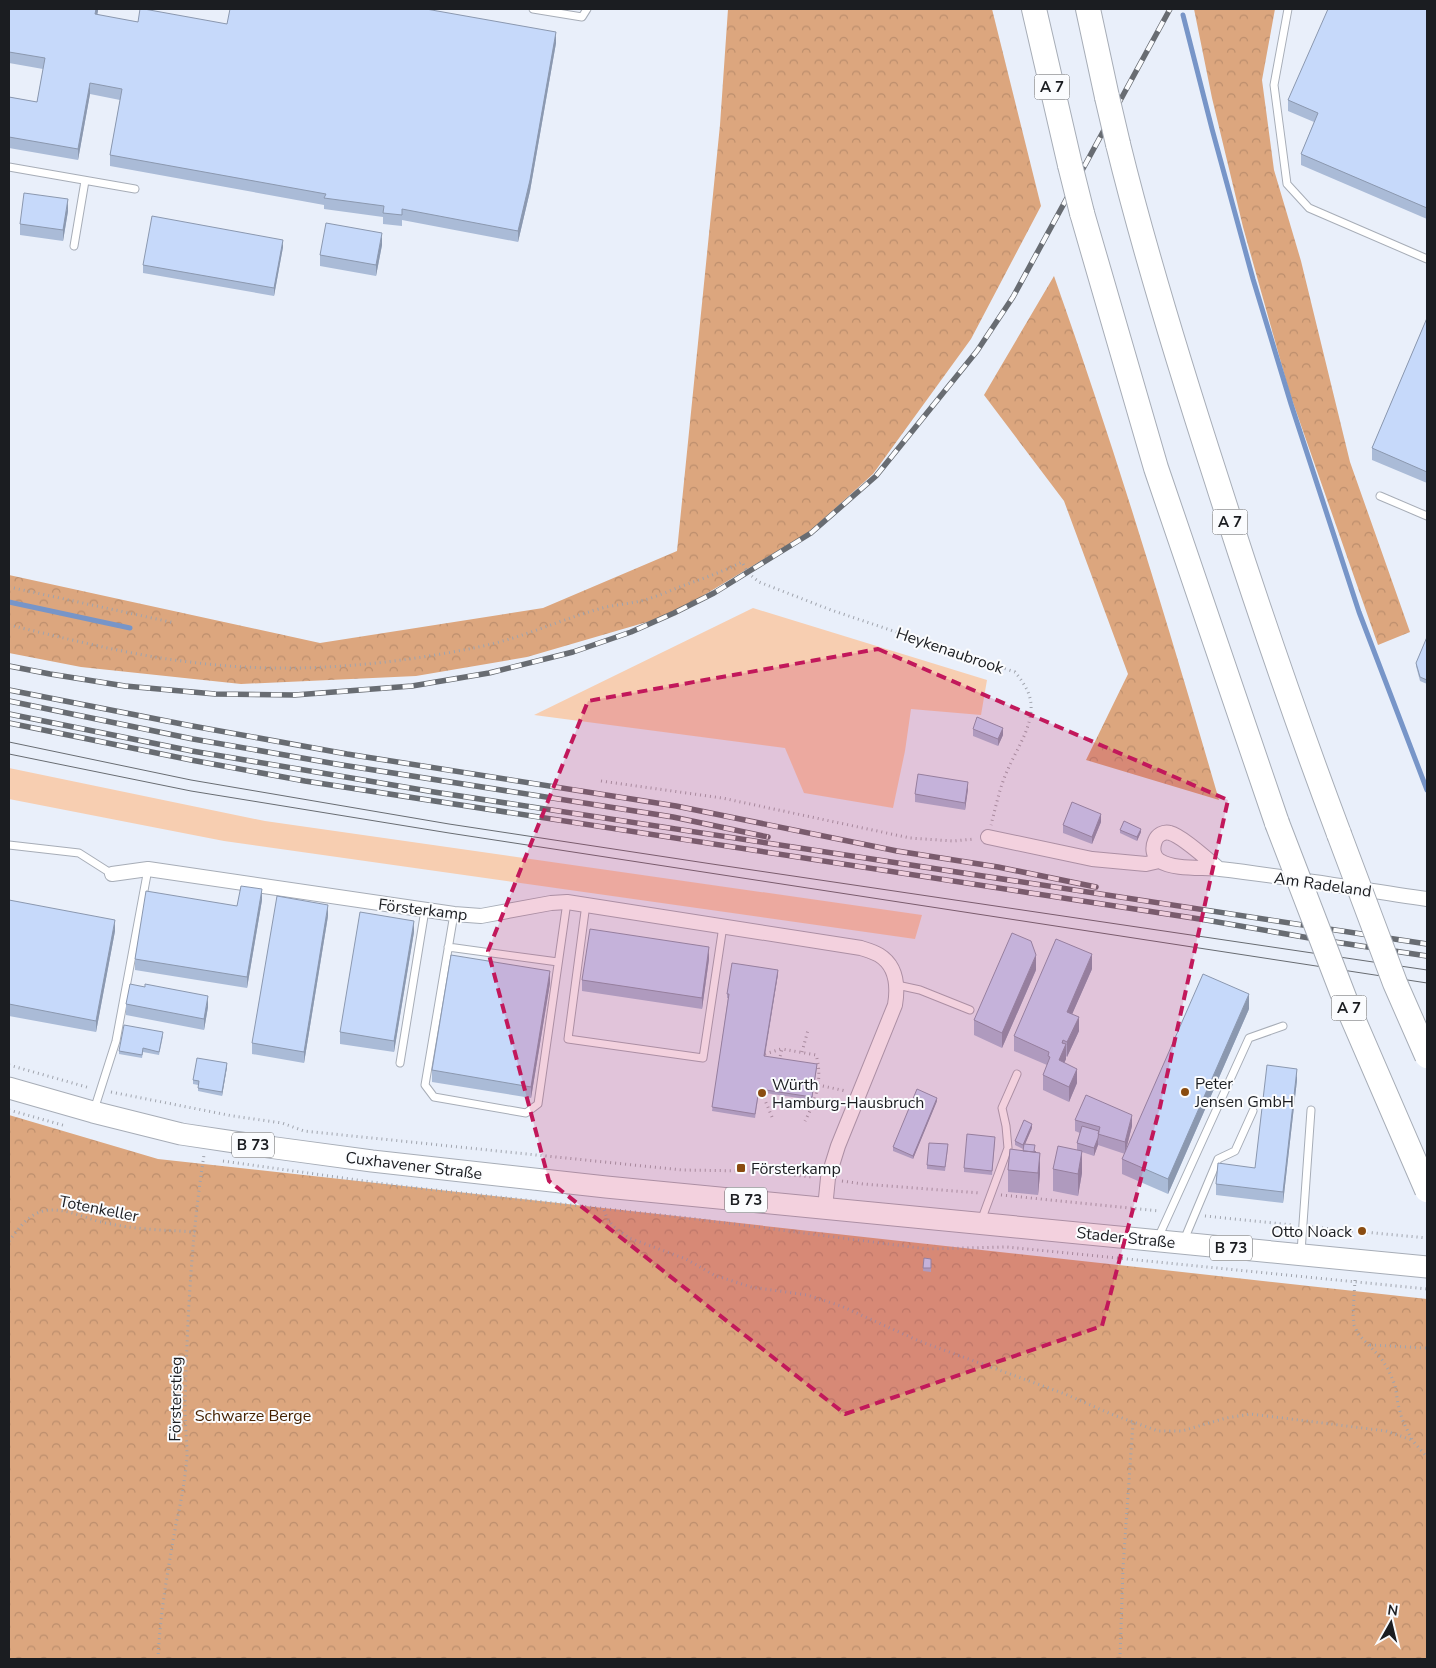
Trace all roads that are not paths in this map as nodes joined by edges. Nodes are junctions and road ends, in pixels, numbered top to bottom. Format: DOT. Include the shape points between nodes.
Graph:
graph roads {
  1 [pos="533,9"];
  2 [pos="587,9"];
  3 [pos="1034,9"];
  4 [pos="1088,9"];
  5 [pos="1288,9"];
  6 [pos="9,167"];
  7 [pos="85,181"];
  8 [pos="135,190"];
  9 [pos="74,246"];
  10 [pos="1427,259"];
  11 [pos="1380,496"];
  12 [pos="1427,516"];
  13 [pos="988,838"];
  14 [pos="9,845"];
  15 [pos="1159,861"];
  16 [pos="148,869"];
  17 [pos="1219,869"];
  18 [pos="112,874"];
  19 [pos="1427,899"];
  20 [pos="567,902"];
  21 [pos="586,904"];
  22 [pos="425,910"];
  23 [pos="454,914"];
  24 [pos="723,926"];
  25 [pos="448,947"];
  26 [pos="558,962"];
  27 [pos="897,985"];
  28 [pos="970,1010"];
  29 [pos="1283,1026"];
  30 [pos="1427,1056"];
  31 [pos="400,1063"];
  32 [pos="1017,1074"];
  33 [pos="9,1088"];
  34 [pos="1311,1110"];
  35 [pos="1254,1111"];
  36 [pos="93,1112"];
  37 [pos="1427,1190"];
  38 [pos="825,1208"];
  39 [pos="980,1223"];
  40 [pos="1157,1240"];
  41 [pos="1183,1243"];
  42 [pos="1300,1254"];
  43 [pos="1427,1267"];
  1 -- 2 [label="lane" via="582,17"];
  3 -- 37 [label="highway, A 7, bridge" via="1082,213 1156,468 1278,824 1347,1005"];
  4 -- 30 [label="highway, A 7, bridge" via="1134,207 1188,393 1303,737 1395,982"];
  5 -- 10 [label="lane" via="1274,85 1287,184 1309,208"];
  6 -- 7 [label="lane"];
  7 -- 8 [label="lane"];
  7 -- 9 [label="lane"];
  11 -- 12 [label="lane"];
  13 -- 15 [label="street" via="1092,859 1146,864"];
  14 -- 18 [label="lane" via="79,853"];
  15 -- 17 [label="street, Am Radeland"];
  15 -- 17 [label="street, Am Radeland" via="1155,856 1154,843 1157,837 1169,832"];
  16 -- 18 [label="street, Försterkamp"];
  16 -- 22 [label="street, Försterkamp"];
  16 -- 36 [label="lane" via="116,1041"];
  17 -- 19 [label="street, Am Radeland"];
  20 -- 21 [label="street, Försterkamp"];
  20 -- 23 [label="street, Försterkamp" via="481,916"];
  20 -- 26 [label="lane"];
  21 -- 24 [label="street, Försterkamp"];
  21 -- 24 [label="lane" via="568,1039 703,1058"];
  22 -- 23 [label="street, Försterkamp"];
  22 -- 31 [label="lane"];
  23 -- 25 [label="lane"];
  24 -- 27 [label="street, Försterkamp" via="861,948 879,955 890,964"];
  25 -- 26 [label="lane"];
  25 -- 26 [label="lane" via="425,1085 434,1097 526,1113 538,1104"];
  27 -- 28 [label="lane" via="920,990"];
  27 -- 38 [label="street" via="895,1005 838,1146 828,1178"];
  29 -- 40 [label="lane" via="1249,1038"];
  32 -- 39 [label="lane" via="1002,1108 1008,1148"];
  33 -- 36 [label="main road, Cuxhavener Straße / B 73"];
  34 -- 42 [label="lane"];
  35 -- 41 [label="lane" via="1235,1151 1218,1159"];
  36 -- 38 [label="main road, Cuxhavener Straße / B 73" via="181,1134 354,1158"];
  38 -- 39 [label="main road, Stader Straße / B 73"];
  39 -- 40 [label="main road, Stader Straße / B 73"];
  40 -- 41 [label="main road, Stader Straße / B 73"];
  41 -- 42 [label="main road, Stader Straße / B 73"];
  42 -- 43 [label="main road, Stader Straße / B 73"];
}
